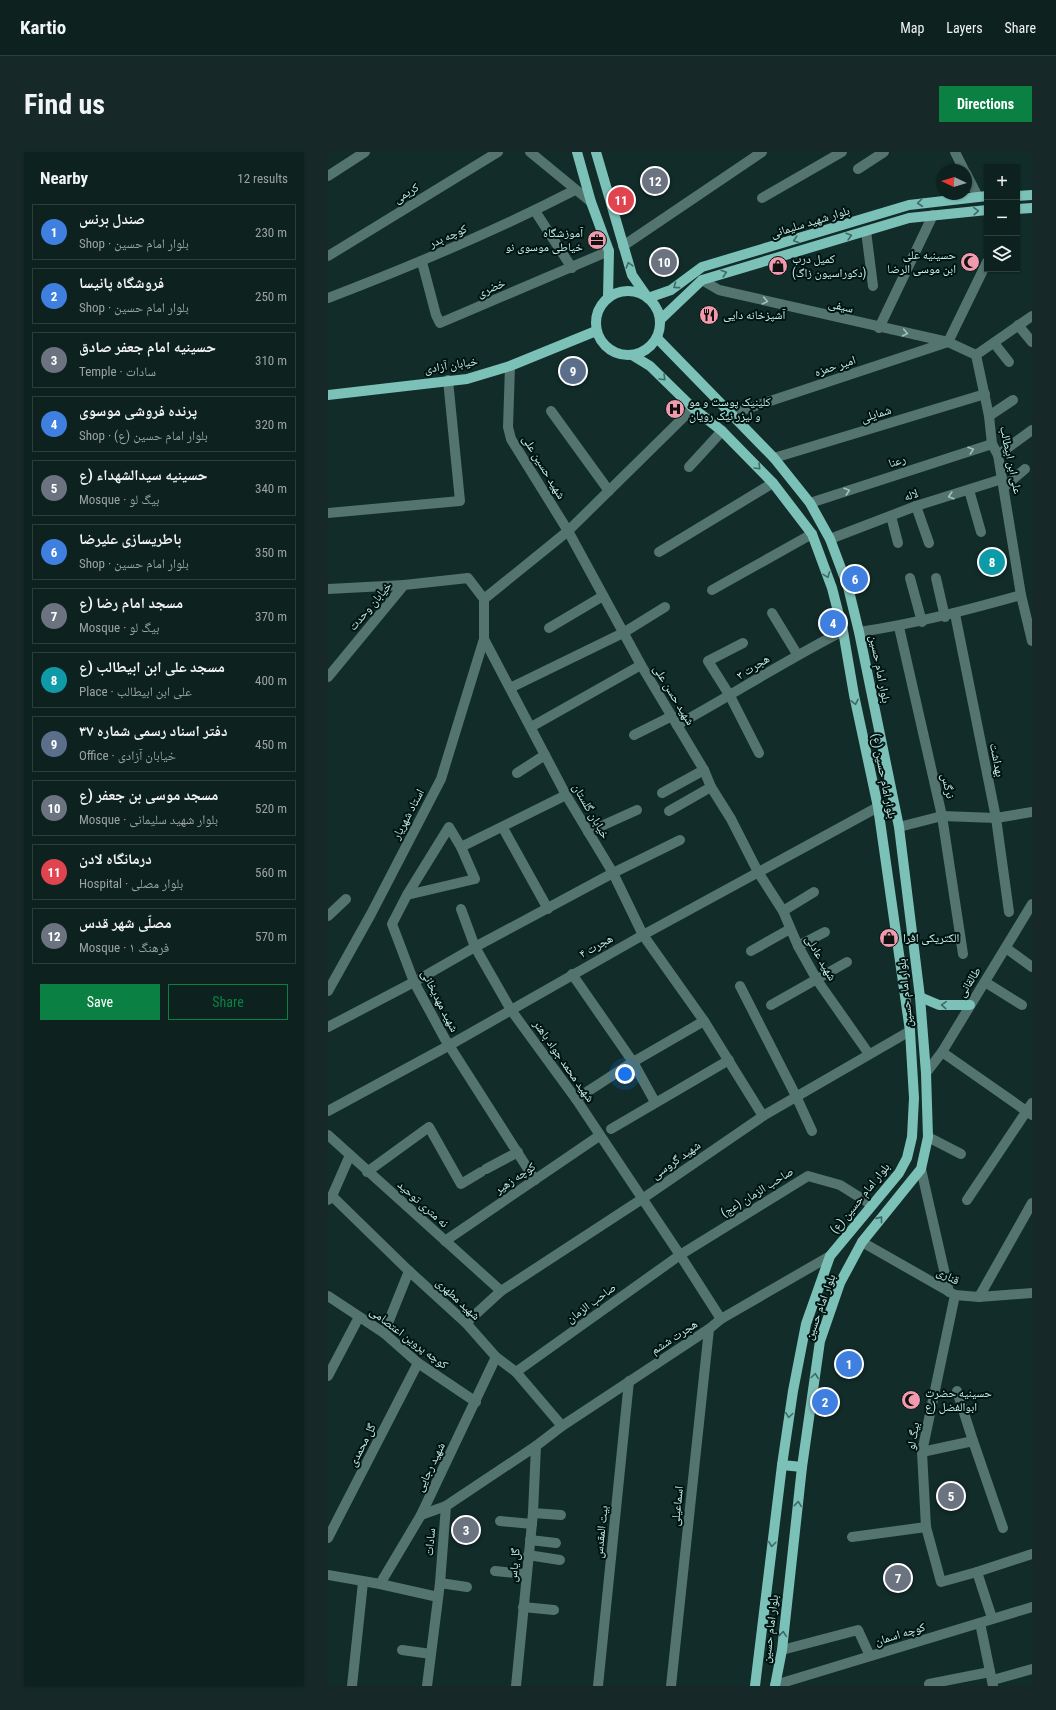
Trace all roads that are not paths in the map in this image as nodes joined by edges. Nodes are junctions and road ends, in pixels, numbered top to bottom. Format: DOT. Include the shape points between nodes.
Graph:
graph roads {
  1 [pos="365,152"];
  2 [pos="498,152"];
  3 [pos="530,152"];
  4 [pos="576,152"];
  5 [pos="596,152"];
  6 [pos="762,152"];
  7 [pos="842,152"];
  8 [pos="884,152"];
  9 [pos="955,152"];
  10 [pos="961,164"];
  11 [pos="858,169"];
  12 [pos="328,176"];
  13 [pos="972,182"];
  14 [pos="575,190"];
  15 [pos="1032,195"];
  16 [pos="1020,196"];
  17 [pos="982,197"];
  18 [pos="762,198"];
  19 [pos="591,202"];
  20 [pos="1032,208"];
  21 [pos="1020,209"];
  22 [pos="984,210"];
  23 [pos="535,211"];
  24 [pos="933,215"];
  25 [pos="866,231"];
  26 [pos="623,246"];
  27 [pos="609,251"];
  28 [pos="328,256"];
  29 [pos="422,262"];
  30 [pos="572,268"];
  31 [pos="984,268"];
  32 [pos="702,280"];
  33 [pos="872,286"];
  34 [pos="608,297"];
  35 [pos="328,298"];
  36 [pos="648,298"];
  37 [pos="1032,316"];
  38 [pos="660,320"];
  39 [pos="1018,325"];
  40 [pos="879,328"];
  41 [pos="596,331"];
  42 [pos="657,338"];
  43 [pos="948,342"];
  44 [pos="1032,342"];
  45 [pos="994,343"];
  46 [pos="632,355"];
  47 [pos="976,355"];
  48 [pos="1009,362"];
  49 [pos="510,366"];
  50 [pos="448,380"];
  51 [pos="985,394"];
  52 [pos="328,395"];
  53 [pos="1013,400"];
  54 [pos="693,408"];
  55 [pos="551,411"];
  56 [pos="731,414"];
  57 [pos="989,416"];
  58 [pos="1032,430"];
  59 [pos="722,431"];
  60 [pos="992,444"];
  61 [pos="998,455"];
  62 [pos="774,458"];
  63 [pos="689,467"];
  64 [pos="1025,470"];
  65 [pos="773,483"];
  66 [pos="1003,483"];
  67 [pos="968,490"];
  68 [pos="608,491"];
  69 [pos="810,504"];
  70 [pos="916,506"];
  71 [pos="328,513"];
  72 [pos="891,516"];
  73 [pos="568,531"];
  74 [pos="981,532"];
  75 [pos="812,534"];
  76 [pos="830,539"];
  77 [pos="898,543"];
  78 [pos="929,543"];
  79 [pos="659,552"];
  80 [pos="910,578"];
  81 [pos="936,578"];
  82 [pos="404,585"];
  83 [pos="328,589"];
  84 [pos="712,590"];
  85 [pos="1021,595"];
  86 [pos="603,596"];
  87 [pos="484,599"];
  88 [pos="665,607"];
  89 [pos="772,613"];
  90 [pos="950,615"];
  91 [pos="922,622"];
  92 [pos="898,627"];
  93 [pos="549,628"];
  94 [pos="843,631"];
  95 [pos="859,632"];
  96 [pos="623,633"];
  97 [pos="484,638"];
  98 [pos="1032,639"];
  99 [pos="743,643"];
  100 [pos="797,654"];
  101 [pos="641,665"];
  102 [pos="328,677"];
  103 [pos="510,688"];
  104 [pos="730,696"];
  105 [pos="672,716"];
  106 [pos="677,726"];
  107 [pos="530,727"];
  108 [pos="634,735"];
  109 [pos="759,753"];
  110 [pos="545,755"];
  111 [pos="704,770"];
  112 [pos="517,773"];
  113 [pos="711,787"];
  114 [pos="662,793"];
  115 [pos="566,795"];
  116 [pos="878,807"];
  117 [pos="637,810"];
  118 [pos="670,811"];
  119 [pos="1032,812"];
  120 [pos="942,816"];
  121 [pos="996,818"];
  122 [pos="899,827"];
  123 [pos="503,828"];
  124 [pos="588,832"];
  125 [pos="680,840"];
  126 [pos="461,848"];
  127 [pos="758,872"];
  128 [pos="613,873"];
  129 [pos="814,892"];
  130 [pos="407,894"];
  131 [pos="346,899"];
  132 [pos="1032,904"];
  133 [pos="461,909"];
  134 [pos="548,909"];
  135 [pos="783,911"];
  136 [pos="1009,912"];
  137 [pos="328,916"];
  138 [pos="790,929"];
  139 [pos="825,932"];
  140 [pos="643,935"];
  141 [pos="798,946"];
  142 [pos="475,947"];
  143 [pos="1006,948"];
  144 [pos="751,951"];
  145 [pos="963,954"];
  146 [pos="848,962"];
  147 [pos="1032,967"];
  148 [pos="572,974"];
  149 [pos="817,980"];
  150 [pos="414,982"];
  151 [pos="985,982"];
  152 [pos="740,986"];
  153 [pos="328,991"];
  154 [pos="920,997"];
  155 [pos="771,1005"];
  156 [pos="970,1006"];
  157 [pos="1022,1006"];
  158 [pos="511,1010"];
  159 [pos="704,1021"];
  160 [pos="328,1028"];
  161 [pos="910,1031"];
  162 [pos="448,1046"];
  163 [pos="942,1052"];
  164 [pos="869,1054"];
  165 [pos="729,1060"];
  166 [pos="633,1062"];
  167 [pos="926,1073"];
  168 [pos="796,1096"];
  169 [pos="576,1099"];
  170 [pos="655,1102"];
  171 [pos="1032,1103"];
  172 [pos="328,1111"];
  173 [pos="1029,1114"];
  174 [pos="764,1116"];
  175 [pos="611,1129"];
  176 [pos="812,1131"];
  177 [pos="328,1135"];
  178 [pos="599,1136"];
  179 [pos="928,1137"];
  180 [pos="518,1152"];
  181 [pos="961,1154"];
  182 [pos="350,1155"];
  183 [pos="921,1169"];
  184 [pos="367,1172"];
  185 [pos="535,1180"];
  186 [pos="330,1198"];
  187 [pos="642,1199"];
  188 [pos="967,1200"];
  189 [pos="1032,1203"];
  190 [pos="872,1205"];
  191 [pos="445,1241"];
  192 [pos="862,1242"];
  193 [pos="680,1255"];
  194 [pos="830,1256"];
  195 [pos="409,1271"];
  196 [pos="501,1292"];
  197 [pos="1032,1293"];
  198 [pos="952,1294"];
  199 [pos="328,1296"];
  200 [pos="979,1297"];
  201 [pos="359,1317"];
  202 [pos="721,1319"];
  203 [pos="466,1323"];
  204 [pos="709,1330"];
  205 [pos="384,1332"];
  206 [pos="496,1357"];
  207 [pos="418,1363"];
  208 [pos="516,1372"];
  209 [pos="328,1376"];
  210 [pos="629,1381"];
  211 [pos="957,1391"];
  212 [pos="476,1402"];
  213 [pos="562,1426"];
  214 [pos="973,1441"];
  215 [pos="536,1446"];
  216 [pos="922,1452"];
  217 [pos="782,1465"];
  218 [pos="802,1467"];
  219 [pos="446,1506"];
  220 [pos="533,1513"];
  221 [pos="561,1514"];
  222 [pos="421,1516"];
  223 [pos="500,1521"];
  224 [pos="532,1524"];
  225 [pos="926,1527"];
  226 [pos="1003,1528"];
  227 [pos="852,1537"];
  228 [pos="328,1538"];
  229 [pos="530,1540"];
  230 [pos="556,1543"];
  231 [pos="1032,1554"];
  232 [pos="528,1555"];
  233 [pos="560,1560"];
  234 [pos="495,1571"];
  235 [pos="977,1572"];
  236 [pos="526,1574"];
  237 [pos="328,1575"];
  238 [pos="363,1582"];
  239 [pos="440,1583"];
  240 [pos="380,1584"];
  241 [pos="467,1586"];
  242 [pos="438,1597"];
  243 [pos="523,1607"];
  244 [pos="1032,1608"];
  245 [pos="554,1610"];
  246 [pos="992,1618"];
  247 [pos="980,1623"];
  248 [pos="402,1650"];
  249 [pos="782,1650"];
  250 [pos="431,1654"];
  251 [pos="870,1656"];
  252 [pos="1032,1669"];
  253 [pos="992,1679"];
  254 [pos="929,1684"];
  255 [pos="775,1685"];
  256 [pos="352,1686"];
  257 [pos="427,1686"];
  258 [pos="516,1686"];
  259 [pos="598,1686"];
  260 [pos="671,1686"];
  261 [pos="755,1686"];
  1 -- 12 [label="street"];
  2 -- 28 [label="street, کریمی"];
  3 -- 14 [label="street"];
  4 -- 19 [label="main road"];
  5 -- 26 [label="main road"];
  6 -- 26 [label="street"];
  7 -- 18 [label="street"];
  8 -- 11 [label="street"];
  9 -- 10 [label="street"];
  13 -- 17 [label="street"];
  14 -- 19 [label="street"];
  14 -- 23 [label="street, کوچه بدر"];
  15 -- 16 [label="main road"];
  17 -- 36 [label="main road, بلوار شهید سلیمانی, one-way" via="909,204 702,267 671,290"];
  19 -- 27 [label="main road"];
  20 -- 21 [label="main road"];
  24 -- 22 [label="main road, بلوار شهید سلیمانی, one-way"];
  23 -- 29 [label="street, کوچه بدر"];
  23 -- 30 [label="street"];
  24 -- 25 [label="main road, بلوار شهید سلیمانی" via="909,218"];
  24 -- 40 [label="street"];
  32 -- 25 [label="main road, بلوار شهید سلیمانی, one-way"];
  25 -- 33 [label="street"];
  36 -- 26 [label="main road, one-way" via="632,275"];
  27 -- 30 [label="street, خضری"];
  27 -- 34 [label="main road"];
  29 -- 30 [label="street, خضری" via="440,322"];
  29 -- 35 [label="street, کوچه بدر"];
  31 -- 43 [label="street"];
  32 -- 38 [label="main road, بلوار شهید سلیمانی"];
  32 -- 40 [label="street, سیفی, one-way" via="719,290"];
  34 -- 36 [label="main road" via="628,290 639,292"];
  34 -- 41 [label="main road" via="597,312"];
  36 -- 38 [label="main road" via="656,308"];
  37 -- 39 [label="street"];
  38 -- 42 [label="main road"];
  39 -- 44 [label="street"];
  39 -- 45 [label="street"];
  40 -- 43 [label="street, سیفی, one-way"];
  41 -- 46 [label="main road" via="608,349 618,354"];
  41 -- 49 [label="main road, خیابان آزادی"];
  42 -- 46 [label="main road" via="649,347"];
  42 -- 56 [label="main road, بلوار امام حسین"];
  43 -- 47 [label="street, سیفی"];
  43 -- 56 [label="street, امیر حمزه"];
  45 -- 47 [label="street"];
  45 -- 48 [label="street"];
  46 -- 54 [label="main road, بلوار امام حسین (ع), one-way" via="650,366"];
  47 -- 51 [label="street, علی ابن ابیطالب"];
  49 -- 50 [label="main road, خیابان آزادی" via="467,379"];
  49 -- 73 [label="street, شهید حسین علی" via="508,427 511,439"];
  50 -- 52 [label="main road, خیابان آزادی"];
  50 -- 71 [label="street" via="460,501"];
  51 -- 57 [label="street, علی ابن ابیطالب"];
  51 -- 62 [label="street, شمایلی"];
  53 -- 57 [label="street"];
  54 -- 59 [label="main road, بلوار امام حسین (ع)"];
  54 -- 68 [label="street"];
  55 -- 68 [label="street"];
  56 -- 62 [label="main road, بلوار امام حسین"];
  57 -- 60 [label="street, علی ابن ابیطالب"];
  58 -- 61 [label="street"];
  59 -- 63 [label="street"];
  59 -- 65 [label="main road, بلوار امام حسین (ع), one-way"];
  60 -- 61 [label="street, علی ابن ابیطالب"];
  69 -- 60 [label="street, رعنا, one-way"];
  61 -- 66 [label="street, علی ابن ابیطالب"];
  62 -- 69 [label="main road, بلوار امام حسین"];
  64 -- 66 [label="street"];
  65 -- 75 [label="main road, بلوار امام حسین (ع)"];
  65 -- 79 [label="street"];
  66 -- 67 [label="street, لاله"];
  66 -- 85 [label="street, علی ابن ابیطالب"];
  67 -- 70 [label="street, لاله, one-way"];
  67 -- 74 [label="street"];
  68 -- 73 [label="street"];
  69 -- 76 [label="main road, بلوار امام حسین"];
  70 -- 72 [label="street, لاله"];
  70 -- 78 [label="street"];
  72 -- 76 [label="street, لاله"];
  72 -- 77 [label="street"];
  73 -- 86 [label="street, شهید حسن علی"];
  73 -- 87 [label="street"];
  75 -- 84 [label="street"];
  75 -- 94 [label="main road, بلوار امام حسین (ع), one-way" via="832,588"];
  76 -- 95 [label="main road, بلوار امام حسین" via="848,587"];
  80 -- 91 [label="street"];
  81 -- 90 [label="street, بهداشت"];
  82 -- 83 [label="street"];
  82 -- 87 [label="street, خیابان وحدت" via="468,578"];
  82 -- 102 [label="street, خیابان وحدت"];
  85 -- 90 [label="street"];
  85 -- 98 [label="street, علی ابن ابیطالب"];
  86 -- 93 [label="street"];
  86 -- 96 [label="street, شهید حسن علی"];
  87 -- 97 [label="street, خیابان گلستان"];
  88 -- 96 [label="street"];
  89 -- 100 [label="street"];
  90 -- 91 [label="street"];
  90 -- 121 [label="street, بهداشت"];
  91 -- 92 [label="street"];
  92 -- 95 [label="street"];
  92 -- 120 [label="street, نرگس"];
  94 -- 100 [label="street, هجرت ۳"];
  94 -- 116 [label="main road, بلوار امام حسین (ع), one-way"];
  95 -- 122 [label="main road, بلوار امام حسین"];
  96 -- 101 [label="street, شهید حسن علی"];
  96 -- 103 [label="street"];
  97 -- 103 [label="street, خیابان گلستان"];
  97 -- 153 [label="street, استاد شهریار" via="441,780"];
  99 -- 104 [label="street" via="708,661"];
  100 -- 104 [label="street, هجرت ۳"];
  101 -- 105 [label="street, شهید حسن علی"];
  101 -- 107 [label="street"];
  103 -- 107 [label="street, خیابان گلستان"];
  104 -- 106 [label="street, هجرت ۳"];
  104 -- 109 [label="street"];
  105 -- 106 [label="street, شهید حسن علی"];
  105 -- 108 [label="street"];
  106 -- 111 [label="street, شهید حسن علی"];
  107 -- 110 [label="street, خیابان گلستان"];
  110 -- 112 [label="street"];
  110 -- 115 [label="street, خیابان گلستان"];
  111 -- 113 [label="street, شهید حسن علی"];
  111 -- 114 [label="street"];
  113 -- 118 [label="street"];
  113 -- 127 [label="street, شهید حسن علی"];
  115 -- 123 [label="street"];
  115 -- 124 [label="street, خیابان گلستان"];
  116 -- 127 [label="street, هجرت ۴"];
  116 -- 161 [label="main road, بلوار امام حسین (ع)"];
  117 -- 124 [label="street"];
  119 -- 121 [label="street"];
  120 -- 121 [label="street"];
  120 -- 122 [label="street"];
  120 -- 145 [label="street, نرگس"];
  121 -- 136 [label="street, بهداشت"];
  122 -- 154 [label="main road, بلوار امام حسین"];
  123 -- 126 [label="street"];
  123 -- 134 [label="street"];
  124 -- 128 [label="street, خیابان گلستان"];
  125 -- 128 [label="street"];
  126 -- 130 [label="street" via="475,879"];
  126 -- 130 [label="street, شهید مهدیخانی" via="449,826"];
  127 -- 135 [label="street, شهید عادلی"];
  127 -- 140 [label="street, هجرت ۴"];
  128 -- 134 [label="street"];
  128 -- 140 [label="street, خیابان گلستان"];
  129 -- 135 [label="street"];
  130 -- 150 [label="street, شهید مهدیخانی" via="392,924"];
  131 -- 137 [label="street"];
  132 -- 143 [label="street, طالقانی"];
  133 -- 142 [label="street, شهید محمد جواد باهنر"];
  134 -- 142 [label="street"];
  135 -- 138 [label="street, شهید عادلی"];
  138 -- 141 [label="street, شهید عادلی"];
  138 -- 144 [label="street"];
  139 -- 141 [label="street"];
  140 -- 148 [label="street, هجرت ۴"];
  140 -- 159 [label="street, خیابان گلستان"];
  141 -- 149 [label="street, شهید عادلی"];
  142 -- 150 [label="street"];
  142 -- 158 [label="street, شهید محمد جواد باهنر"];
  143 -- 147 [label="street"];
  143 -- 151 [label="street, طالقانی"];
  146 -- 149 [label="street"];
  148 -- 158 [label="street, هجرت ۴"];
  148 -- 166 [label="street"];
  149 -- 155 [label="street"];
  149 -- 164 [label="street, شهید عادلی"];
  150 -- 160 [label="street"];
  150 -- 162 [label="street, شهید مهدیخانی"];
  151 -- 156 [label="street, طالقانی"];
  151 -- 157 [label="street"];
  152 -- 168 [label="street"];
  156 -- 154 [label="main road, one-way" via="939,1005"];
  154 -- 167 [label="main road, بلوار امام حسین"];
  156 -- 163 [label="street, طالقانی"];
  158 -- 162 [label="street, هجرت ۴"];
  158 -- 169 [label="street, شهید محمد جواد باهنر"];
  159 -- 165 [label="street, خیابان گلستان"];
  159 -- 166 [label="street"];
  161 -- 164 [label="street, شهید گروسی"];
  161 -- 190 [label="main road, بلوار امام حسین (ع)" via="914,1098 912,1137 907,1158 899,1173"];
  162 -- 172 [label="street, هجرت ۴"];
  162 -- 180 [label="street, شهید مهدیخانی"];
  163 -- 167 [label="street, طالقانی"];
  163 -- 173 [label="street"];
  164 -- 168 [label="street, شهید گروسی"];
  165 -- 170 [label="street"];
  165 -- 174 [label="street, خیابان گلستان"];
  166 -- 169 [label="street"];
  166 -- 170 [label="street"];
  167 -- 179 [label="main road, بلوار امام حسین"];
  168 -- 174 [label="street, شهید گروسی"];
  168 -- 176 [label="street"];
  169 -- 178 [label="street, شهید محمد جواد باهنر"];
  170 -- 175 [label="street"];
  171 -- 173 [label="street"];
  173 -- 188 [label="street"];
  174 -- 187 [label="street, شهید گروسی"];
  177 -- 182 [label="street, نه متری توحید"];
  178 -- 185 [label="street, کوچه زهیر"];
  178 -- 187 [label="street, شهید محمد جواد باهنر"];
  179 -- 181 [label="street"];
  179 -- 183 [label="main road, بلوار امام حسین"];
  180 -- 184 [label="street" via="461,1184 429,1126"];
  180 -- 185 [label="street, شهید مهدیخانی"];
  182 -- 184 [label="street, نه متری توحید"];
  182 -- 186 [label="street"];
  192 -- 183 [label="main road, بلوار امام حسین, one-way"];
  183 -- 198 [label="street"];
  184 -- 191 [label="street, نه متری توحید"];
  185 -- 191 [label="street, کوچه زهیر"];
  186 -- 195 [label="street, شهید مطهری"];
  187 -- 193 [label="street, شهید محمد جواد باهنر"];
  187 -- 196 [label="street, شهید گروسی"];
  189 -- 200 [label="street"];
  190 -- 193 [label="street, صاحب الزمان (عج)" via="840,1185 808,1176"];
  190 -- 194 [label="main road, بلوار امام حسین (ع)"];
  191 -- 196 [label="street, نه متری توحید"];
  192 -- 198 [label="street, قناری"];
  218 -- 192 [label="main road, بلوار امام حسین, one-way" via="820,1341 840,1283"];
  193 -- 202 [label="street, شهید محمد جواد باهنر"];
  193 -- 208 [label="street, صاحب الزمان"];
  194 -- 202 [label="street, هجرت ششم"];
  194 -- 217 [label="main road, بلوار امام حسین, one-way" via="806,1324 792,1390"];
  195 -- 203 [label="street, شهید مطهری"];
  195 -- 205 [label="street"];
  196 -- 203 [label="street, شهید گروسی"];
  197 -- 200 [label="street, قناری"];
  198 -- 200 [label="street, قناری"];
  198 -- 216 [label="street, بیگ لو"];
  199 -- 201 [label="street, کوچه پروین اعتصامی"];
  201 -- 205 [label="street, کوچه پروین اعتصامی"];
  201 -- 209 [label="street"];
  202 -- 204 [label="street, هجرت ششم"];
  203 -- 206 [label="street, شهید مطهری"];
  204 -- 210 [label="street, هجرت ششم"];
  204 -- 260 [label="street, اسماعیلی"];
  205 -- 207 [label="street, کوچه پروین اعتصامی"];
  206 -- 208 [label="street, شهید مطهری"];
  206 -- 212 [label="street, شهید رجایی"];
  207 -- 212 [label="street, کوچه پروین اعتصامی"];
  207 -- 228 [label="street, گل محمدی"];
  208 -- 213 [label="street, شهید مطهری"];
  210 -- 213 [label="street, هجرت ششم"];
  210 -- 259 [label="street, بیت المقدس"];
  211 -- 214 [label="street"];
  212 -- 222 [label="street, شهید رجایی"];
  213 -- 215 [label="street, هجرت ششم"];
  214 -- 216 [label="street"];
  214 -- 226 [label="street"];
  215 -- 219 [label="street"];
  215 -- 220 [label="street, گل یاس"];
  216 -- 225 [label="street, بیگ لو"];
  217 -- 218 [label="main road"];
  217 -- 261 [label="main road, بلوار امام حسین, one-way"];
  249 -- 218 [label="main road, بلوار امام حسین, one-way"];
  219 -- 222 [label="street"];
  219 -- 239 [label="street, سادات"];
  220 -- 221 [label="street"];
  220 -- 224 [label="street, گل یاس"];
  222 -- 240 [label="street, شهید رجایی"];
  223 -- 224 [label="street"];
  224 -- 229 [label="street, گل یاس"];
  225 -- 227 [label="street"];
  225 -- 235 [label="street, بیگ لو" via="941,1582"];
  229 -- 230 [label="street"];
  229 -- 232 [label="street, گل یاس"];
  231 -- 235 [label="street"];
  232 -- 233 [label="street"];
  232 -- 236 [label="street, گل یاس"];
  234 -- 236 [label="street"];
  235 -- 246 [label="street"];
  236 -- 243 [label="street, گل یاس"];
  237 -- 238 [label="street"];
  238 -- 240 [label="street"];
  238 -- 256 [label="street"];
  239 -- 241 [label="street"];
  239 -- 242 [label="street, سادات"];
  240 -- 242 [label="street"];
  242 -- 250 [label="street, سادات"];
  243 -- 245 [label="street"];
  243 -- 258 [label="street, گل یاس"];
  244 -- 246 [label="street, کوچه اسمان"];
  246 -- 247 [label="street, کوچه اسمان"];
  247 -- 251 [label="street, کوچه اسمان"];
  247 -- 253 [label="street"];
  248 -- 250 [label="street"];
  249 -- 251 [label="street" via="858,1630"];
  249 -- 255 [label="main road, بلوار امام حسین"];
  250 -- 257 [label="street, سادات"];
  251 -- 255 [label="street, کوچه اسمان"];
  252 -- 253 [label="street"];
  253 -- 254 [label="street"];
}
